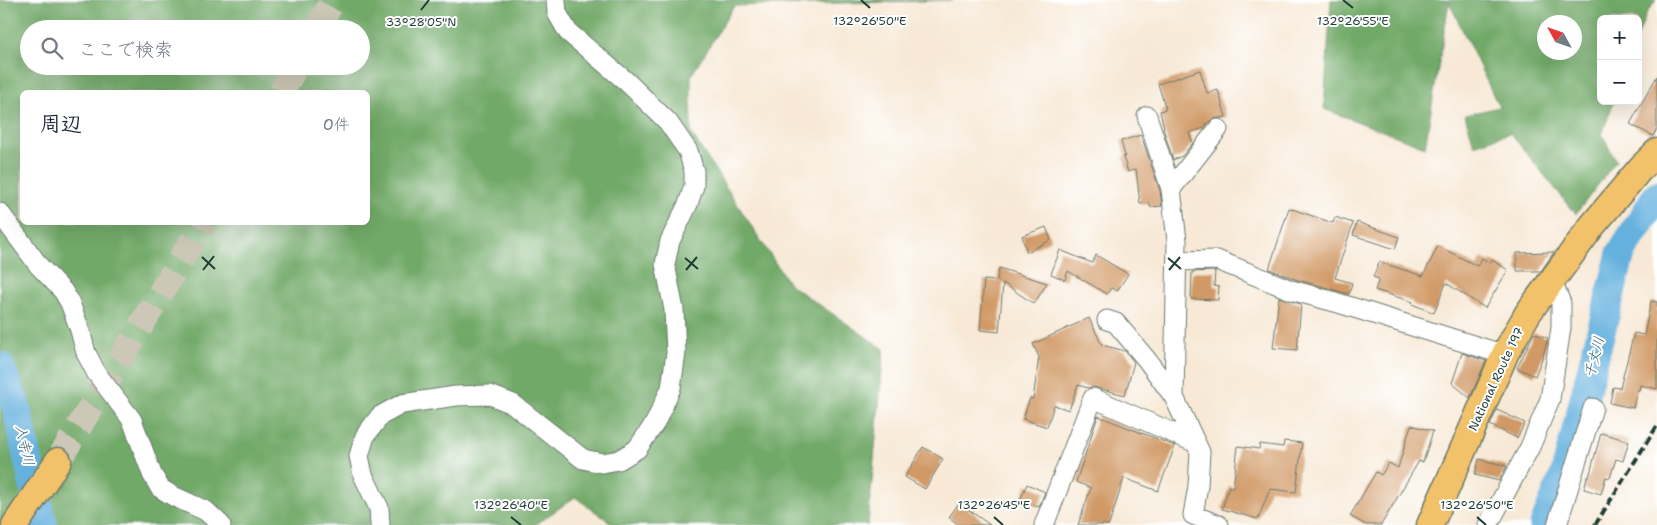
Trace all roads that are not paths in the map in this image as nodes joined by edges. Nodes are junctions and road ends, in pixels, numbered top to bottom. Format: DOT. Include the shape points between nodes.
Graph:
graph roads {
  1 [pos="556,0"];
  2 [pos="1148,116"];
  3 [pos="1218,129"];
  4 [pos="1657,152"];
  5 [pos="1171,189"];
  6 [pos="0,213"];
  7 [pos="1177,261"];
  8 [pos="1552,281"];
  9 [pos="1106,320"];
  10 [pos="1505,355"];
  11 [pos="1174,397"];
  12 [pos="1593,408"];
  13 [pos="1196,443"];
  14 [pos="58,461"];
  15 [pos="15,525"];
  16 [pos="221,525"];
  17 [pos="380,525"];
  18 [pos="1044,525"];
  19 [pos="1219,525"];
  20 [pos="1430,525"];
  21 [pos="1488,525"];
  22 [pos="1557,525"];
  1 -- 17 [label="street" via="557,13 568,32 668,122 688,151 694,171 694,186 670,241 666,264 674,310 676,353 671,388 655,423 637,449 619,460 602,463 583,459 513,404 490,395 402,404 380,416 365,436 359,456 379,508"];
  2 -- 5 [label="street"];
  3 -- 5 [label="street"];
  4 -- 8 [label="highway, National Route 197" via="1592,226"];
  5 -- 7 [label="street"];
  6 -- 16 [label="street" via="39,266 63,291 86,353 97,374 132,420 160,488 206,511"];
  7 -- 10 [label="street" via="1217,260 1291,290"];
  7 -- 11 [label="street"];
  8 -- 10 [label="highway, National Route 197" via="1528,313"];
  8 -- 21 [label="street" via="1561,303 1561,328 1550,399 1530,447"];
  9 -- 11 [label="street" via="1116,323"];
  10 -- 20 [label="highway, National Route 197"];
  11 -- 13 [label="street"];
  12 -- 22 [label="street"];
  13 -- 18 [label="street" via="1093,398"];
  13 -- 19 [label="street" via="1200,452 1193,515"];
  14 -- 15 [label="highway"];
}
